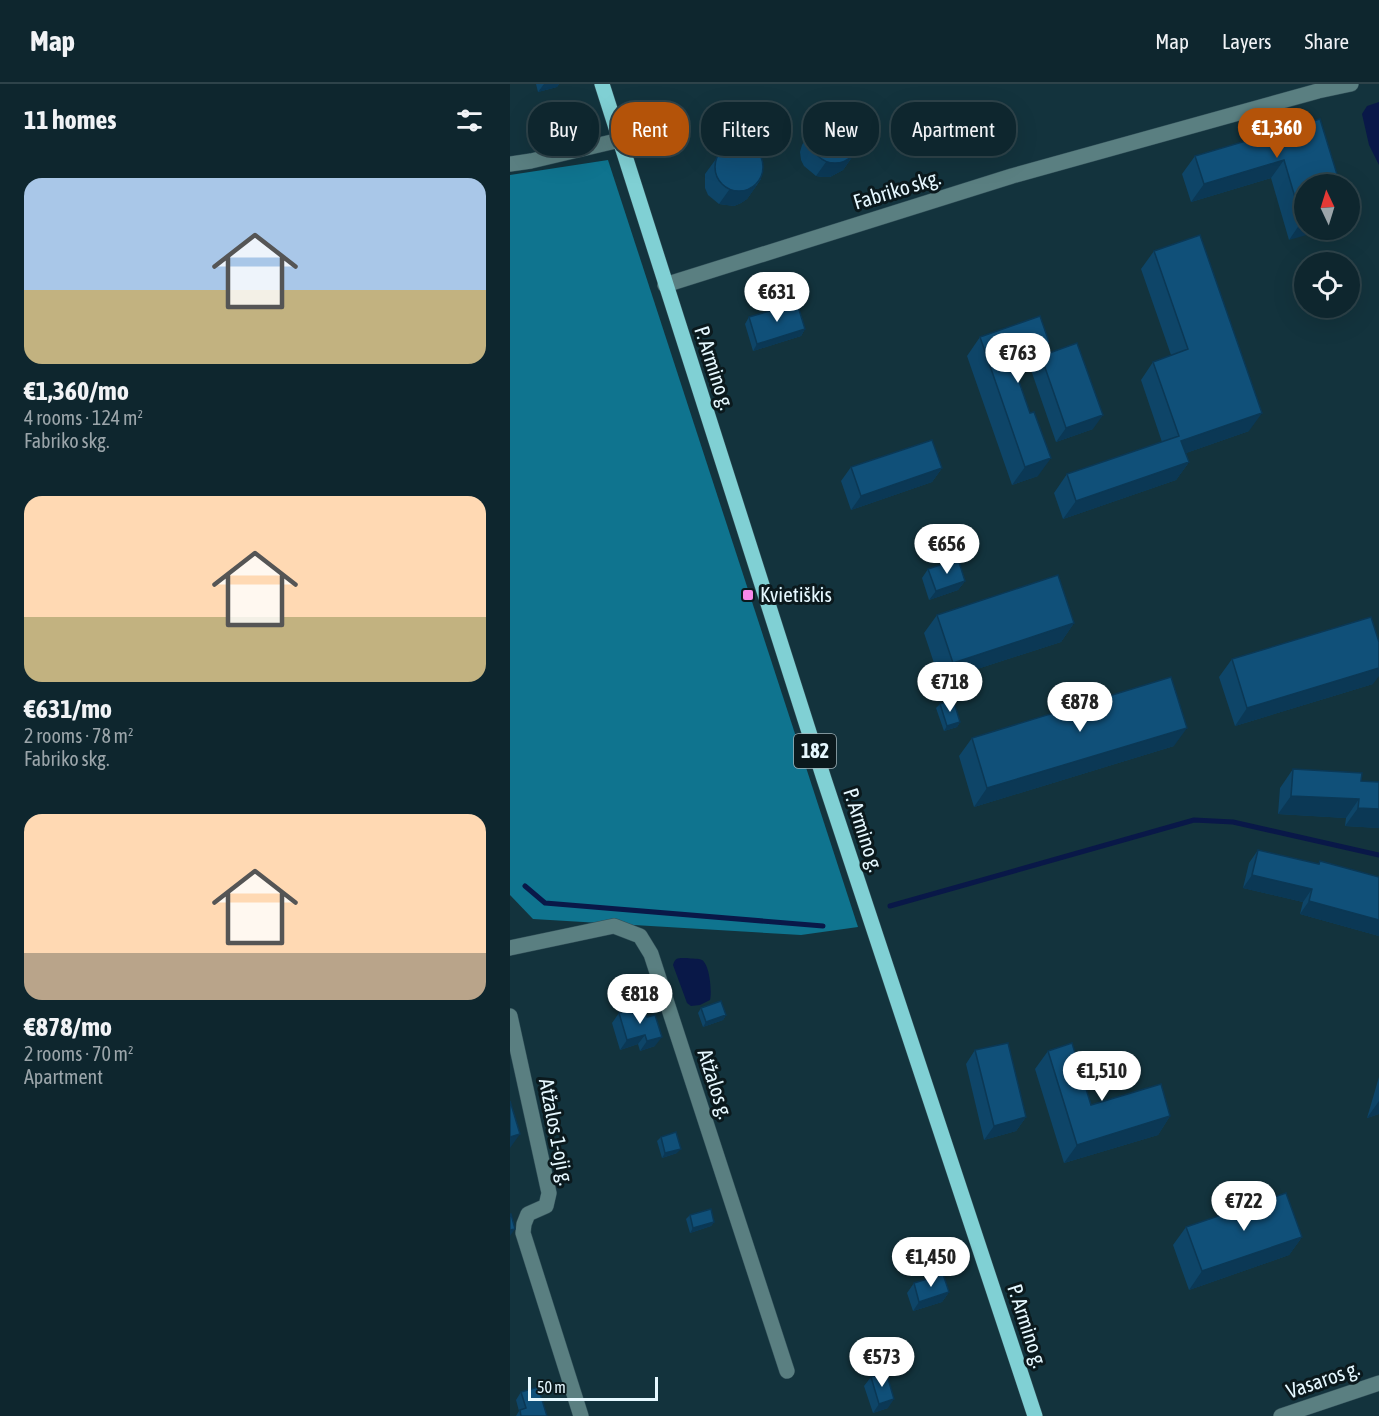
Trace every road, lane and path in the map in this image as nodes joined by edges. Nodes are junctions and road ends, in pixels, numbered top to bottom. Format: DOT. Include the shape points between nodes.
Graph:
graph roads {
  1 [pos="602,84"];
  2 [pos="1351,84"];
  3 [pos="611,112"];
  4 [pos="611,142"];
  5 [pos="625,156"];
  6 [pos="510,164"];
  7 [pos="665,285"];
  8 [pos="512,947"];
  9 [pos="510,1016"];
  10 [pos="787,1371"];
  11 [pos="1379,1383"];
  12 [pos="581,1416"];
  13 [pos="1035,1416"];
  14 [pos="1281,1416"];
  1 -- 3 [label="main road, P. Armino g. / 182"];
  2 -- 7 [label="street, Fabriko skg." via="1012,176"];
  4 -- 6 [label="street"];
  5 -- 7 [label="main road, P. Armino g. / 182"];
  7 -- 13 [label="main road, P. Armino g. / 182"];
  8 -- 10 [label="street, Atžalos g." via="614,926 640,936 651,954"];
  9 -- 12 [label="street, Atžalos 1-oji g." via="549,1193 546,1206 528,1214 523,1233"];
  11 -- 14 [label="street, Vasaros g."];
}
